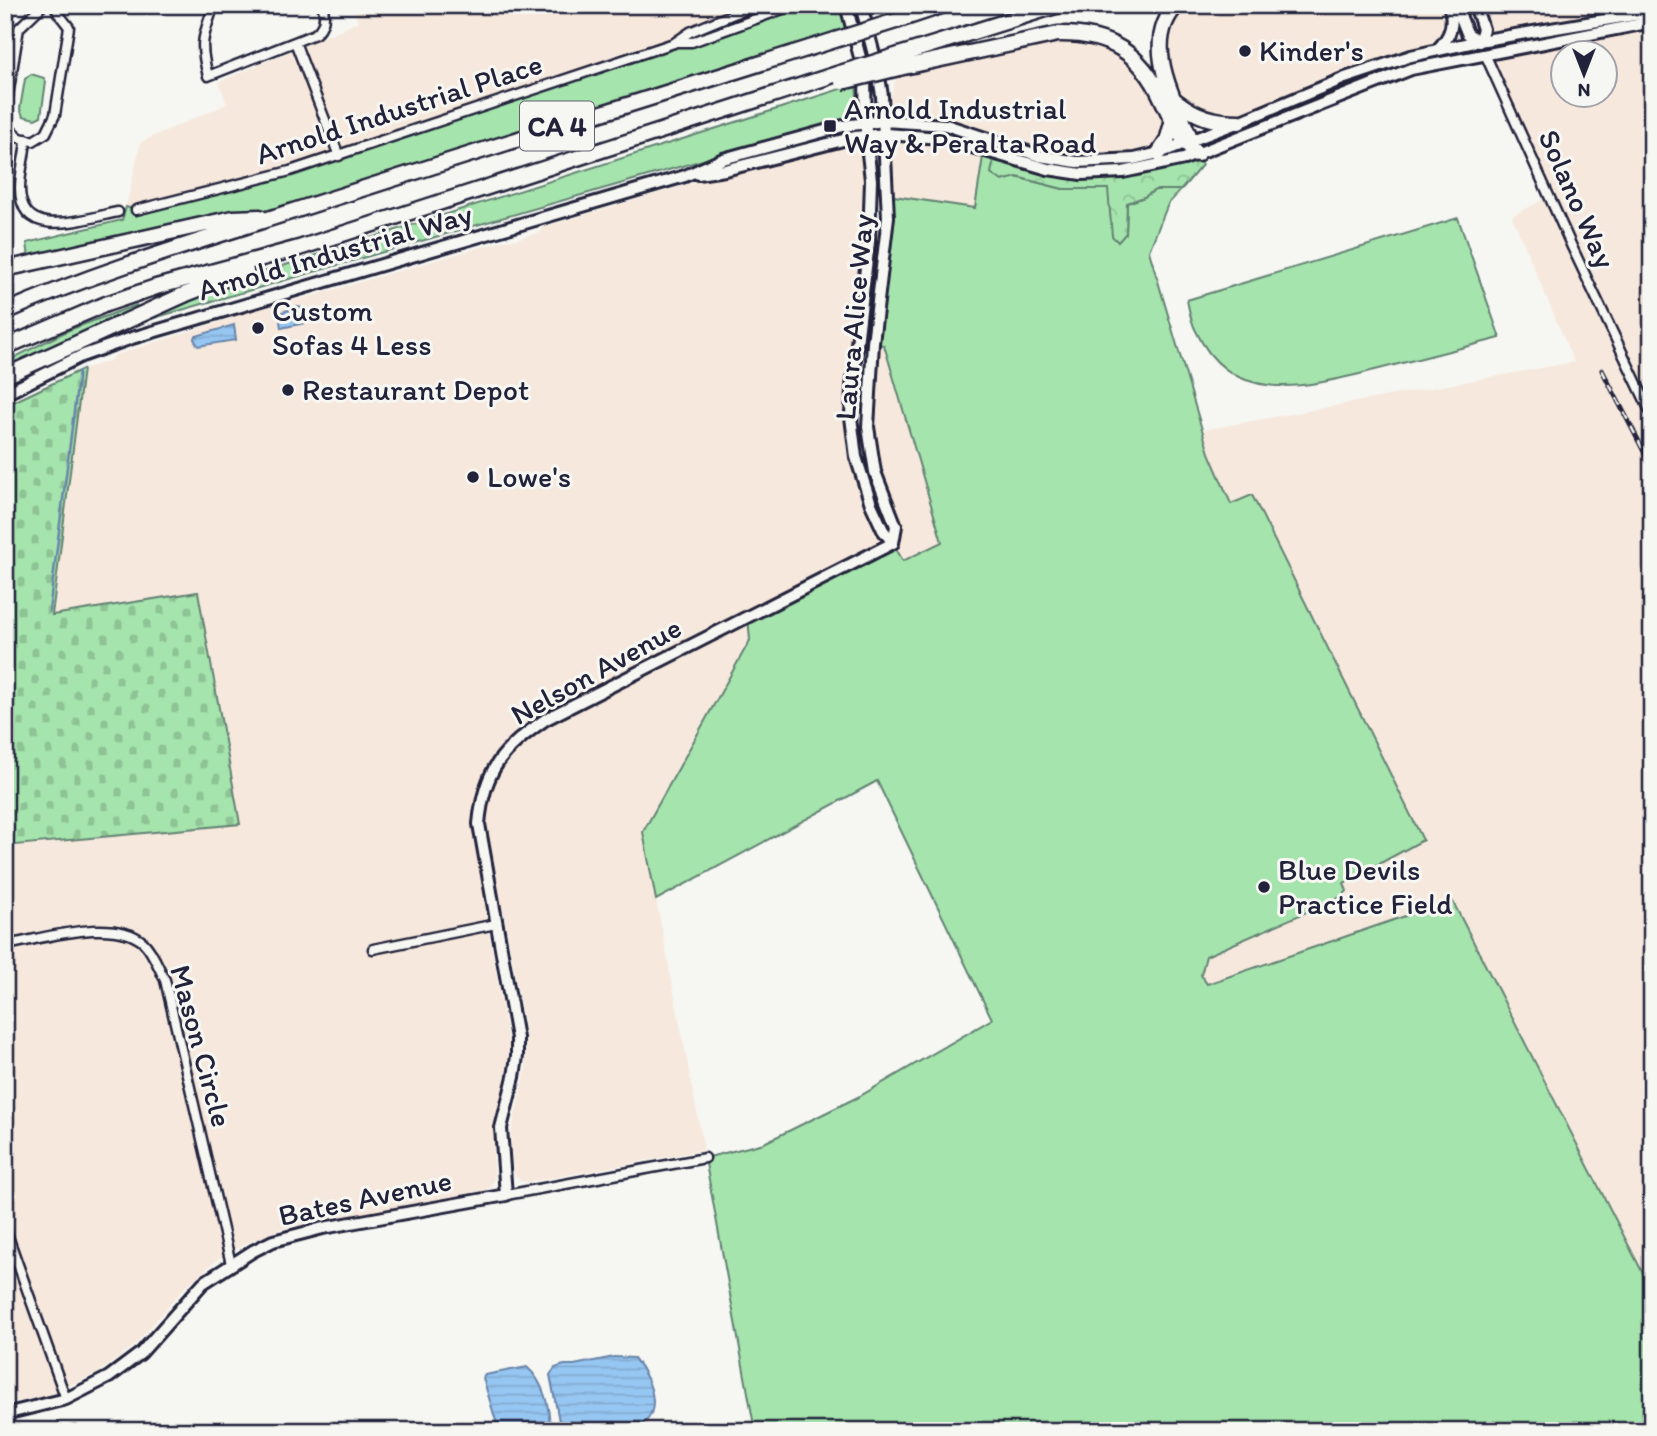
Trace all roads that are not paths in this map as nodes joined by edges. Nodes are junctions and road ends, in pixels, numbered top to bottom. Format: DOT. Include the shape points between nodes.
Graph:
graph roads {
  1 [pos="43,5"];
  2 [pos="55,5"];
  3 [pos="214,5"];
  4 [pos="322,5"];
  5 [pos="755,5"];
  6 [pos="794,5"];
  7 [pos="846,5"];
  8 [pos="861,5"];
  9 [pos="914,5"];
  10 [pos="944,5"];
  11 [pos="1059,5"];
  12 [pos="1177,5"];
  13 [pos="1449,5"];
  14 [pos="1456,5"];
  15 [pos="1475,5"];
  16 [pos="1652,12"];
  17 [pos="899,15"];
  18 [pos="1652,22"];
  19 [pos="1479,41"];
  20 [pos="295,42"];
  21 [pos="674,43"];
  22 [pos="1438,49"];
  23 [pos="1485,54"];
  24 [pos="899,62"];
  25 [pos="1175,100"];
  26 [pos="884,121"];
  27 [pos="866,122"];
  28 [pos="1239,122"];
  29 [pos="1172,123"];
  30 [pos="886,134"];
  31 [pos="866,135"];
  32 [pos="26,139"];
  33 [pos="1191,146"];
  34 [pos="1159,153"];
  35 [pos="339,156"];
  36 [pos="685,176"];
  37 [pos="136,210"];
  38 [pos="118,212"];
  39 [pos="279,216"];
  40 [pos="299,248"];
  41 [pos="9,268"];
  42 [pos="5,312"];
  43 [pos="5,348"];
  44 [pos="5,376"];
  45 [pos="5,394"];
  46 [pos="1652,415"];
  47 [pos="893,543"];
  48 [pos="496,924"];
  49 [pos="5,945"];
  50 [pos="373,949"];
  51 [pos="705,1158"];
  52 [pos="506,1195"];
  53 [pos="5,1228"];
  54 [pos="231,1264"];
  55 [pos="66,1399"];
  56 [pos="5,1414"];
  1 -- 32 [label="street" via="19,28 7,102 7,127"];
  2 -- 32 [label="street" via="69,27 55,115 46,133 33,141"];
  3 -- 20 [label="street" via="201,40 208,76"];
  4 -- 20 [label="street" via="320,30"];
  5 -- 21 [label="street, Arnold Industrial Place"];
  6 -- 21 [label="street, Arnold Industrial Place" via="692,42"];
  7 -- 27 [label="street, Laura Alice Way" via="865,76"];
  8 -- 26 [label="street, Laura Alice Way" via="878,70"];
  9 -- 17 [label="highway"];
  10 -- 17 [label="highway, CA 4"];
  11 -- 24 [label="highway"];
  12 -- 25 [label="highway" via="1167,19 1160,46"];
  13 -- 22 [label="street" via="1452,28"];
  14 -- 19 [label="street, Solano Way" via="1467,33"];
  15 -- 19 [label="street, Solano Way" via="1483,29"];
  16 -- 19 [label="street, Arnold Industrial Way"];
  17 -- 39 [label="highway, CA 4, bridge" via="839,39"];
  18 -- 23 [label="street, Arnold Industrial Way"];
  19 -- 22 [label="street, Arnold Industrial Way"];
  19 -- 23 [label="street, Solano Way"];
  20 -- 35 [label="street"];
  21 -- 35 [label="street, Arnold Industrial Place"];
  22 -- 28 [label="street, Arnold Industrial Way" via="1345,78"];
  23 -- 33 [label="street, Arnold Industrial Way" via="1411,69"];
  23 -- 46 [label="street, Solano Way"];
  24 -- 29 [label="highway" via="1079,33 1121,47 1140,64 1152,78"];
  24 -- 40 [label="highway, CA 4, bridge" via="744,106"];
  25 -- 28 [label="highway" via="1199,117"];
  25 -- 33 [label="highway"];
  26 -- 27 [label="street, Arnold Industrial Way"];
  26 -- 30 [label="street, Laura Alice Way"];
  26 -- 34 [label="street, Arnold Industrial Way" via="946,125 1040,156 1077,162"];
  27 -- 31 [label="street, Laura Alice Way"];
  27 -- 36 [label="street, Arnold Industrial Way" via="723,159"];
  28 -- 33 [label="street, Arnold Industrial Way"];
  29 -- 33 [label="highway"];
  29 -- 34 [label="highway"];
  30 -- 31 [label="street, Arnold Industrial Way"];
  30 -- 33 [label="street, Arnold Industrial Way" via="941,138 1081,174 1164,165"];
  30 -- 47 [label="street, Laura Alice Way" via="888,216 867,405 875,472 896,526"];
  31 -- 36 [label="street, Arnold Industrial Way"];
  31 -- 47 [label="street, Laura Alice Way" via="871,180 869,242 851,417 856,457 871,504"];
  32 -- 38 [label="street" via="20,188 30,216 48,224"];
  33 -- 34 [label="street, Arnold Industrial Way"];
  35 -- 37 [label="street, Arnold Industrial Place"];
  36 -- 45 [label="street, Arnold Industrial Way" via="144,334 81,356"];
  39 -- 41 [label="highway" via="233,218"];
  39 -- 42 [label="highway, CA 4" via="88,279"];
  40 -- 43 [label="highway, CA 4" via="106,304"];
  40 -- 44 [label="highway"];
  47 -- 48 [label="street, Nelson Avenue" via="562,710 516,740 491,774 479,824"];
  48 -- 50 [label="street"];
  48 -- 52 [label="street, Nelson Avenue" via="517,1038 514,1077 501,1128"];
  49 -- 54 [label="street, Mason Circle" via="99,928 123,930 144,943 165,980"];
  51 -- 52 [label="street, Bates Avenue"];
  52 -- 54 [label="street, Bates Avenue" via="307,1232 273,1241"];
  53 -- 55 [label="street"];
  54 -- 55 [label="street, Bates Avenue" via="203,1283 141,1353 109,1377"];
  55 -- 56 [label="street, Bates Avenue"];
}
